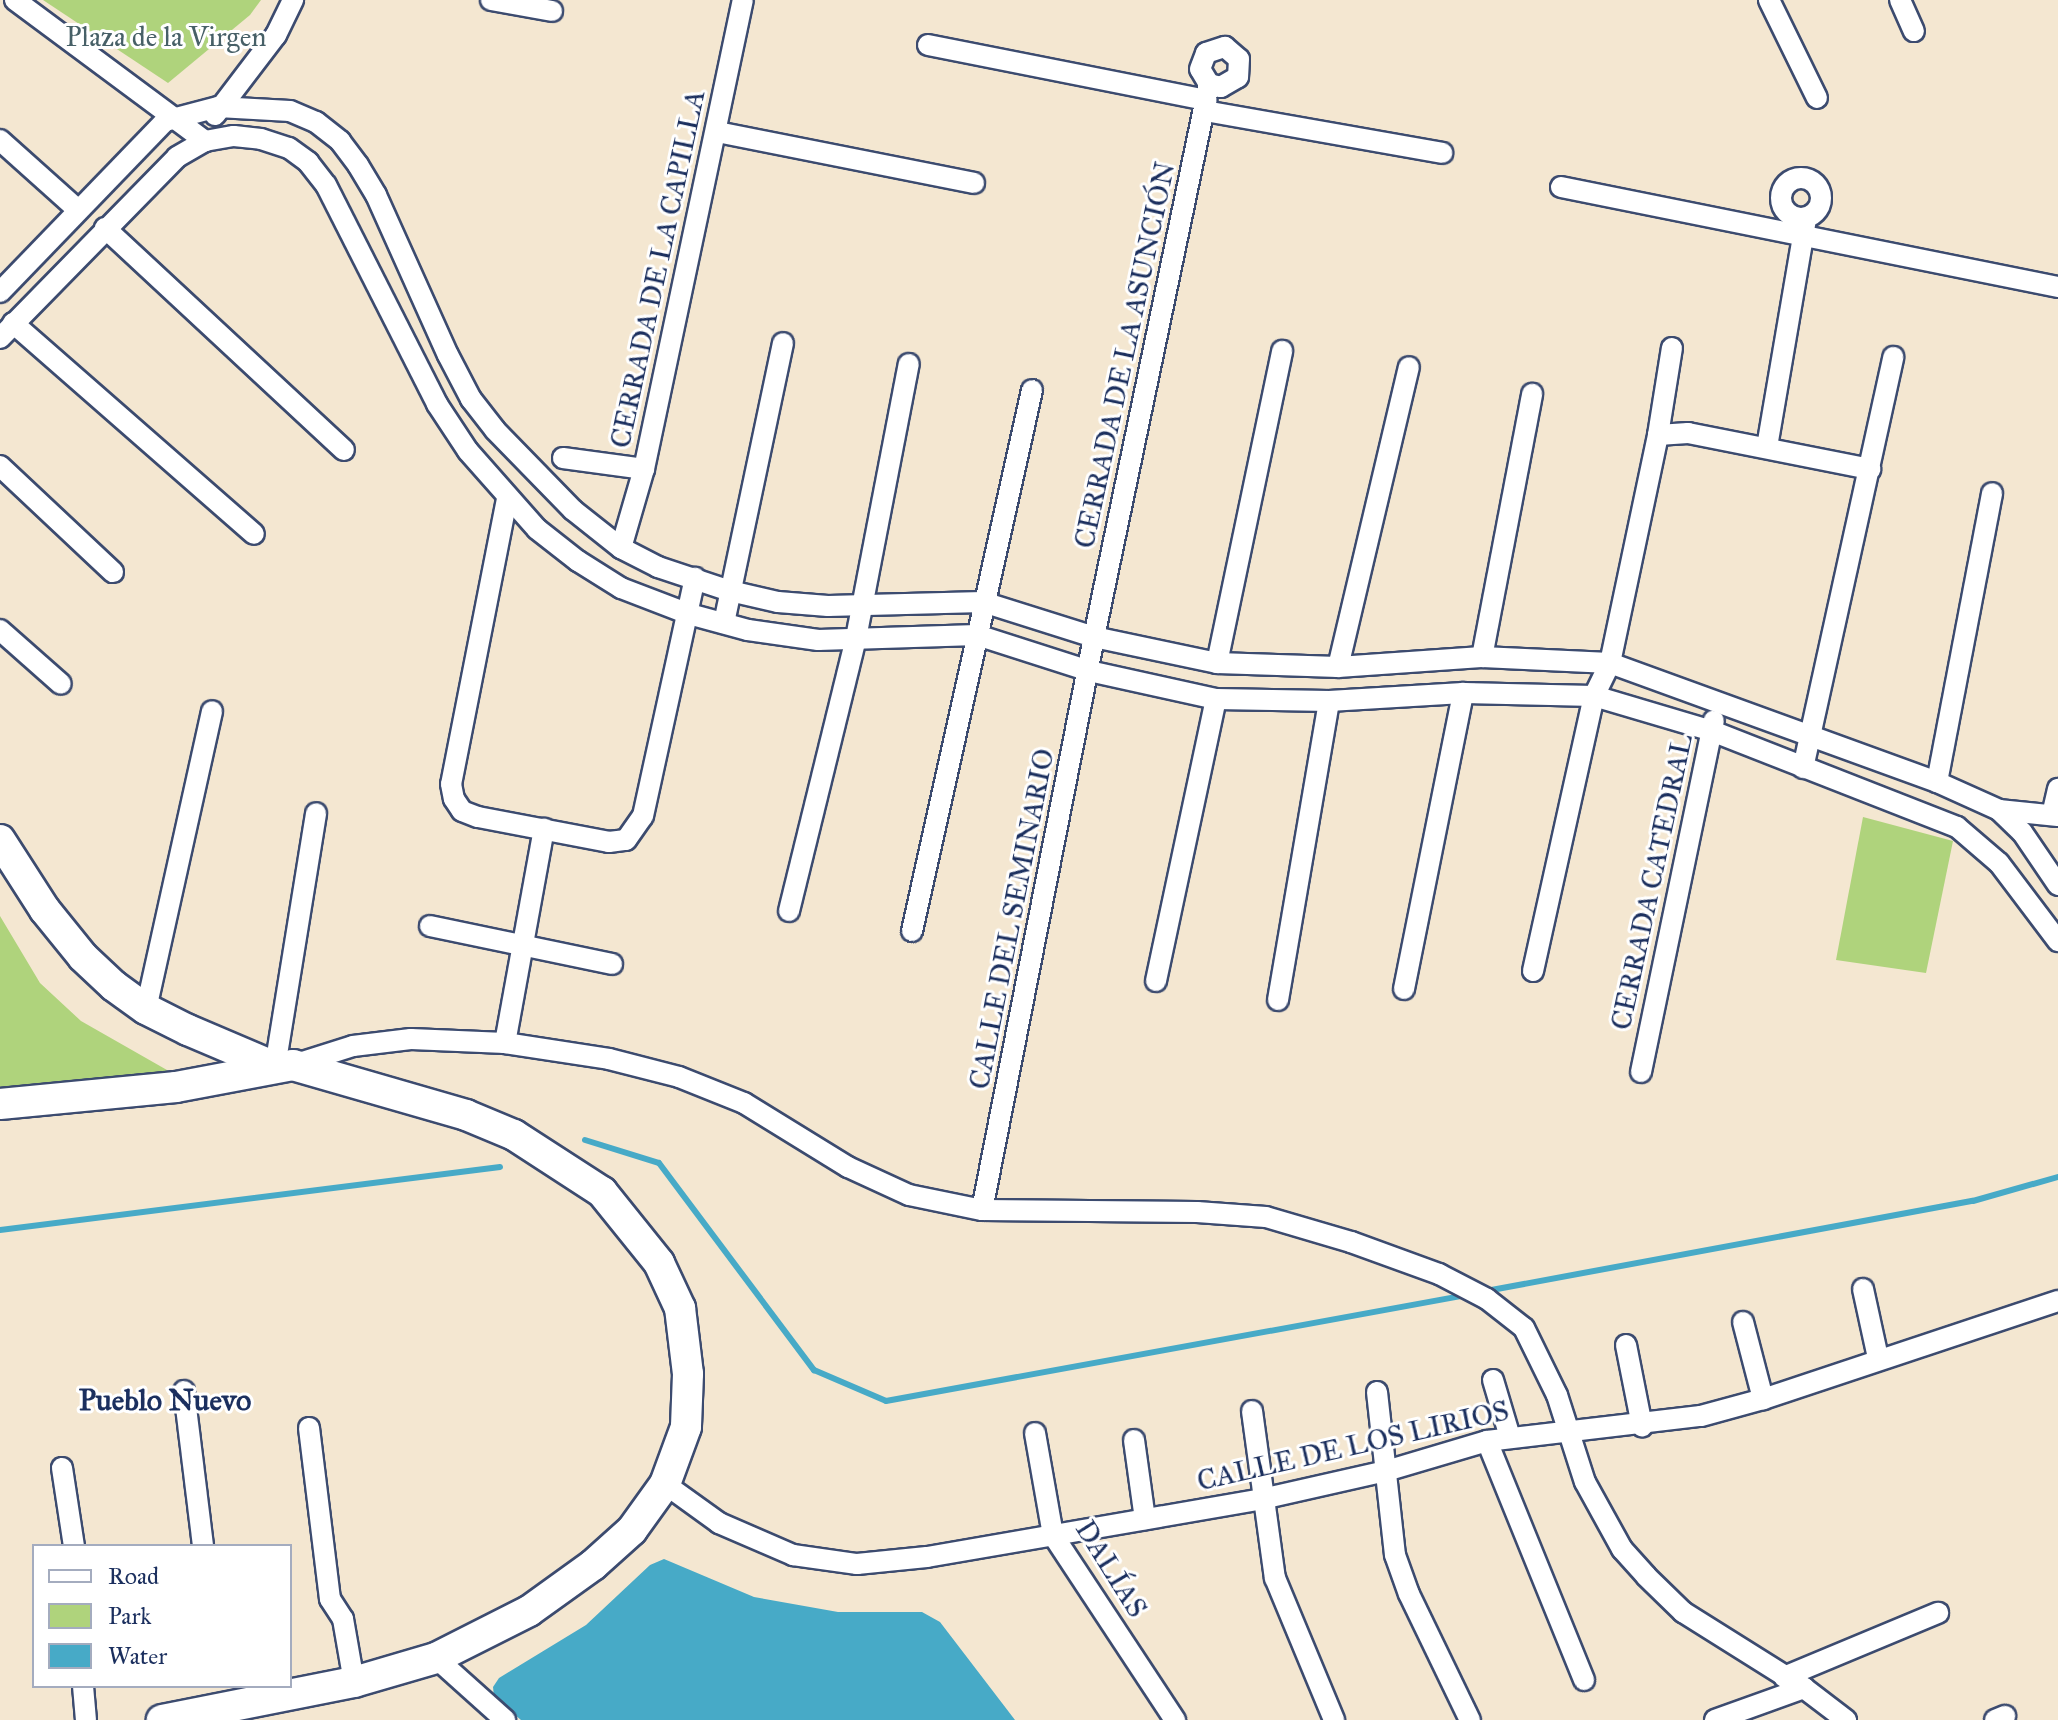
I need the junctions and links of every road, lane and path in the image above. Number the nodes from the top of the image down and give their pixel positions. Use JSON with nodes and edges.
{"nodes":[{"id":1,"x":15,"y":0,"type":"edge"},
{"id":2,"x":293,"y":0,"type":"edge"},
{"id":3,"x":491,"y":0,"type":"edge"},
{"id":4,"x":743,"y":0,"type":"edge"},
{"id":5,"x":1769,"y":0,"type":"edge"},
{"id":6,"x":1900,"y":0,"type":"edge"},
{"id":7,"x":552,"y":11,"type":"dead end"},
{"id":8,"x":1914,"y":31,"type":"dead end"},
{"id":9,"x":928,"y":45,"type":"dead end"},
{"id":10,"x":1207,"y":98,"type":"junction"},
{"id":11,"x":1817,"y":98,"type":"dead end"},
{"id":12,"x":218,"y":107,"type":"junction"},
{"id":13,"x":177,"y":118,"type":"junction"},
{"id":14,"x":717,"y":132,"type":"junction"},
{"id":15,"x":0,"y":140,"type":"edge"},
{"id":16,"x":205,"y":141,"type":"junction"},
{"id":17,"x":1442,"y":153,"type":"dead end"},
{"id":18,"x":974,"y":183,"type":"dead end"},
{"id":19,"x":1561,"y":187,"type":"dead end"},
{"id":20,"x":78,"y":210,"type":"junction"},
{"id":21,"x":1805,"y":227,"type":"junction"},
{"id":22,"x":105,"y":228,"type":"junction"},
{"id":23,"x":2058,"y":287,"type":"edge"},
{"id":24,"x":0,"y":292,"type":"edge"},
{"id":25,"x":6,"y":331,"type":"edge"},
{"id":26,"x":783,"y":343,"type":"dead end"},
{"id":27,"x":1672,"y":348,"type":"dead end"},
{"id":28,"x":1282,"y":351,"type":"dead end"},
{"id":29,"x":1893,"y":357,"type":"dead end"},
{"id":30,"x":909,"y":364,"type":"dead end"},
{"id":31,"x":1409,"y":367,"type":"dead end"},
{"id":32,"x":1032,"y":390,"type":"dead end"},
{"id":33,"x":1532,"y":394,"type":"dead end"},
{"id":34,"x":1658,"y":435,"type":"junction"},
{"id":35,"x":1767,"y":447,"type":"junction"},
{"id":36,"x":344,"y":450,"type":"dead end"},
{"id":37,"x":563,"y":458,"type":"dead end"},
{"id":38,"x":0,"y":466,"type":"edge"},
{"id":39,"x":644,"y":469,"type":"junction"},
{"id":40,"x":1870,"y":469,"type":"junction"},
{"id":41,"x":1992,"y":493,"type":"dead end"},
{"id":42,"x":507,"y":499,"type":"junction"},
{"id":43,"x":254,"y":534,"type":"dead end"},
{"id":44,"x":621,"y":548,"type":"junction"},
{"id":45,"x":113,"y":572,"type":"dead end"},
{"id":46,"x":695,"y":578,"type":"junction"},
{"id":47,"x":730,"y":591,"type":"junction"},
{"id":48,"x":983,"y":602,"type":"junction"},
{"id":49,"x":861,"y":604,"type":"junction"},
{"id":50,"x":689,"y":614,"type":"junction"},
{"id":51,"x":724,"y":623,"type":"junction"},
{"id":52,"x":0,"y":630,"type":"edge"},
{"id":53,"x":977,"y":635,"type":"junction"},
{"id":54,"x":1094,"y":637,"type":"junction"},
{"id":55,"x":856,"y":638,"type":"junction"},
{"id":56,"x":1482,"y":657,"type":"junction"},
{"id":57,"x":1217,"y":663,"type":"junction"},
{"id":58,"x":1610,"y":663,"type":"junction"},
{"id":59,"x":1338,"y":667,"type":"junction"},
{"id":60,"x":1089,"y":671,"type":"junction"},
{"id":61,"x":61,"y":684,"type":"dead end"},
{"id":62,"x":1463,"y":693,"type":"junction"},
{"id":63,"x":1594,"y":696,"type":"junction"},
{"id":64,"x":1216,"y":699,"type":"junction"},
{"id":65,"x":1329,"y":701,"type":"junction"},
{"id":66,"x":1718,"y":702,"type":"junction"},
{"id":67,"x":212,"y":711,"type":"dead end"},
{"id":68,"x":1712,"y":731,"type":"junction"},
{"id":69,"x":1812,"y":735,"type":"junction"},
{"id":70,"x":1803,"y":768,"type":"junction"},
{"id":71,"x":1937,"y":782,"type":"junction"},
{"id":72,"x":2058,"y":789,"type":"edge"},
{"id":73,"x":1999,"y":810,"type":"junction"},
{"id":74,"x":316,"y":813,"type":"dead end"},
{"id":75,"x":2055,"y":816,"type":"edge"},
{"id":76,"x":544,"y":829,"type":"junction"},
{"id":77,"x":0,"y":840,"type":"edge"},
{"id":78,"x":2058,"y":885,"type":"edge"},
{"id":79,"x":789,"y":911,"type":"dead end"},
{"id":80,"x":430,"y":926,"type":"dead end"},
{"id":81,"x":912,"y":931,"type":"dead end"},
{"id":82,"x":2058,"y":941,"type":"edge"},
{"id":83,"x":522,"y":945,"type":"junction"},
{"id":84,"x":612,"y":964,"type":"dead end"},
{"id":85,"x":1533,"y":971,"type":"dead end"},
{"id":86,"x":1156,"y":981,"type":"dead end"},
{"id":87,"x":1404,"y":989,"type":"dead end"},
{"id":88,"x":1278,"y":1000,"type":"dead end"},
{"id":89,"x":146,"y":1009,"type":"junction"},
{"id":90,"x":505,"y":1043,"type":"junction"},
{"id":91,"x":284,"y":1066,"type":"junction"},
{"id":92,"x":1641,"y":1072,"type":"dead end"},
{"id":93,"x":0,"y":1104,"type":"edge"},
{"id":94,"x":982,"y":1210,"type":"junction"},
{"id":95,"x":1863,"y":1289,"type":"dead end"},
{"id":96,"x":2058,"y":1301,"type":"edge"},
{"id":97,"x":1743,"y":1322,"type":"dead end"},
{"id":98,"x":1626,"y":1345,"type":"dead end"},
{"id":99,"x":1878,"y":1358,"type":"junction"},
{"id":100,"x":1493,"y":1380,"type":"dead end"},
{"id":101,"x":184,"y":1391,"type":"dead end"},
{"id":102,"x":1377,"y":1392,"type":"dead end"},
{"id":103,"x":1763,"y":1399,"type":"junction"},
{"id":104,"x":1252,"y":1411,"type":"dead end"},
{"id":105,"x":1642,"y":1426,"type":"junction"},
{"id":106,"x":309,"y":1428,"type":"dead end"},
{"id":107,"x":1566,"y":1431,"type":"junction"},
{"id":108,"x":1035,"y":1433,"type":"dead end"},
{"id":109,"x":1510,"y":1437,"type":"junction"},
{"id":110,"x":1134,"y":1440,"type":"dead end"},
{"id":111,"x":1487,"y":1441,"type":"junction"},
{"id":112,"x":62,"y":1468,"type":"dead end"},
{"id":113,"x":1386,"y":1471,"type":"junction"},
{"id":114,"x":665,"y":1484,"type":"junction"},
{"id":115,"x":1262,"y":1499,"type":"junction"},
{"id":116,"x":1145,"y":1519,"type":"junction"},
{"id":117,"x":1053,"y":1535,"type":"junction"},
{"id":118,"x":74,"y":1544,"type":"edge"},
{"id":119,"x":203,"y":1544,"type":"edge"},
{"id":120,"x":1938,"y":1613,"type":"dead end"},
{"id":121,"x":436,"y":1658,"type":"junction"},
{"id":122,"x":1784,"y":1677,"type":"junction"},
{"id":123,"x":1584,"y":1680,"type":"dead end"},
{"id":124,"x":354,"y":1682,"type":"junction"},
{"id":125,"x":83,"y":1688,"type":"edge"},
{"id":126,"x":1804,"y":1688,"type":"junction"},
{"id":127,"x":221,"y":1698,"type":"edge"},
{"id":128,"x":86,"y":1720,"type":"edge"},
{"id":129,"x":162,"y":1720,"type":"edge"},
{"id":130,"x":173,"y":1720,"type":"edge"},
{"id":131,"x":505,"y":1720,"type":"edge"},
{"id":132,"x":1175,"y":1720,"type":"edge"},
{"id":133,"x":1334,"y":1720,"type":"edge"},
{"id":134,"x":1470,"y":1720,"type":"edge"},
{"id":135,"x":1715,"y":1720,"type":"edge"},
{"id":136,"x":1846,"y":1720,"type":"edge"}],
"edges":[{"from":1,"to":13,"type":"street"},
{"from":2,"to":12,"type":"street"},
{"from":3,"to":7,"type":"street"},
{"from":4,"to":14,"type":"street","name":"CERRADA DE LA CAPILLA"},
{"from":5,"to":11,"type":"street"},
{"from":6,"to":8,"type":"street"},
{"from":9,"to":10,"type":"street"},
{"from":10,"to":17,"type":"street"},
{"from":10,"to":54,"type":"street","name":"CERRADA DE LA ASUNCIÓN"},
{"from":12,"to":13,"type":"street"},
{"from":12,"to":16,"type":"street"},
{"from":12,"to":44,"type":"street"},
{"from":13,"to":16,"type":"street"},
{"from":13,"to":20,"type":"street"},
{"from":14,"to":18,"type":"street"},
{"from":14,"to":39,"type":"street","name":"CERRADA DE LA CAPILLA"},
{"from":15,"to":20,"type":"street"},
{"from":16,"to":22,"type":"street"},
{"from":16,"to":42,"type":"street"},
{"from":19,"to":21,"type":"street"},
{"from":20,"to":24,"type":"street"},
{"from":21,"to":23,"type":"street"},
{"from":21,"to":35,"type":"street"},
{"from":22,"to":25,"type":"street"},
{"from":22,"to":36,"type":"street"},
{"from":25,"to":43,"type":"street"},
{"from":26,"to":47,"type":"street"},
{"from":27,"to":34,"type":"street"},
{"from":28,"to":57,"type":"street"},
{"from":29,"to":40,"type":"street"},
{"from":30,"to":49,"type":"street"},
{"from":31,"to":59,"type":"street"},
{"from":32,"to":48,"type":"street"},
{"from":33,"to":56,"type":"street"},
{"from":34,"to":35,"type":"street"},
{"from":34,"to":58,"type":"street"},
{"from":35,"to":40,"type":"street"},
{"from":37,"to":39,"type":"street"},
{"from":38,"to":45,"type":"street"},
{"from":39,"to":44,"type":"street","name":"CERRADA DE LA CAPILLA"},
{"from":40,"to":69,"type":"street"},
{"from":41,"to":71,"type":"street"},
{"from":42,"to":50,"type":"street"},
{"from":42,"to":76,"type":"street"},
{"from":44,"to":46,"type":"street"},
{"from":46,"to":47,"type":"street"},
{"from":46,"to":50,"type":"street"},
{"from":47,"to":49,"type":"street"},
{"from":47,"to":51,"type":"street"},
{"from":48,"to":49,"type":"street"},
{"from":48,"to":53,"type":"street"},
{"from":48,"to":54,"type":"street"},
{"from":49,"to":55,"type":"street"},
{"from":50,"to":51,"type":"street"},
{"from":50,"to":76,"type":"street"},
{"from":51,"to":55,"type":"street"},
{"from":52,"to":61,"type":"street"},
{"from":53,"to":55,"type":"street"},
{"from":53,"to":60,"type":"street"},
{"from":53,"to":81,"type":"street"},
{"from":54,"to":57,"type":"street"},
{"from":54,"to":60,"type":"street","name":"CALLE DEL SEMINARIO"},
{"from":55,"to":79,"type":"street"},
{"from":56,"to":58,"type":"street"},
{"from":56,"to":59,"type":"street"},
{"from":57,"to":59,"type":"street"},
{"from":58,"to":63,"type":"street"},
{"from":58,"to":66,"type":"street"},
{"from":60,"to":64,"type":"street"},
{"from":60,"to":94,"type":"street","name":"CALLE DEL SEMINARIO"},
{"from":62,"to":63,"type":"street"},
{"from":62,"to":65,"type":"street"},
{"from":62,"to":87,"type":"street"},
{"from":63,"to":68,"type":"street"},
{"from":63,"to":85,"type":"street"},
{"from":64,"to":65,"type":"street"},
{"from":64,"to":86,"type":"street"},
{"from":65,"to":88,"type":"street"},
{"from":66,"to":68,"type":"street","name":"CERRADA CATEDRAL"},
{"from":66,"to":69,"type":"street"},
{"from":67,"to":89,"type":"street"},
{"from":68,"to":70,"type":"street"},
{"from":68,"to":92,"type":"street","name":"CERRADA CATEDRAL"},
{"from":69,"to":70,"type":"street"},
{"from":69,"to":71,"type":"street"},
{"from":70,"to":82,"type":"street"},
{"from":71,"to":73,"type":"street"},
{"from":72,"to":75,"type":"street"},
{"from":73,"to":75,"type":"street"},
{"from":73,"to":78,"type":"street"},
{"from":74,"to":91,"type":"street"},
{"from":76,"to":83,"type":"street"},
{"from":77,"to":89,"type":"street"},
{"from":80,"to":83,"type":"street"},
{"from":83,"to":84,"type":"street"},
{"from":83,"to":90,"type":"street"},
{"from":89,"to":91,"type":"street"},
{"from":90,"to":91,"type":"street"},
{"from":90,"to":94,"type":"street"},
{"from":91,"to":93,"type":"street"},
{"from":91,"to":114,"type":"street"},
{"from":94,"to":107,"type":"street"},
{"from":95,"to":99,"type":"street"},
{"from":96,"to":99,"type":"street","name":"CALLE DE LOS LIRIOS"},
{"from":97,"to":103,"type":"street"},
{"from":98,"to":105,"type":"street"},
{"from":99,"to":103,"type":"street","name":"CALLE DE LOS LIRIOS"},
{"from":100,"to":109,"type":"street"},
{"from":101,"to":119,"type":"street"},
{"from":102,"to":113,"type":"street"},
{"from":103,"to":105,"type":"street","name":"CALLE DE LOS LIRIOS"},
{"from":104,"to":115,"type":"street"},
{"from":105,"to":107,"type":"street","name":"CALLE DE LOS LIRIOS"},
{"from":106,"to":124,"type":"street"},
{"from":107,"to":109,"type":"street","name":"CALLE DE LOS LIRIOS"},
{"from":107,"to":122,"type":"street"},
{"from":108,"to":117,"type":"street","name":"DALÍAS"},
{"from":109,"to":111,"type":"street","name":"CALLE DE LOS LIRIOS"},
{"from":110,"to":116,"type":"street"},
{"from":111,"to":113,"type":"street","name":"CALLE DE LOS LIRIOS"},
{"from":111,"to":123,"type":"street"},
{"from":112,"to":118,"type":"street"},
{"from":113,"to":115,"type":"street","name":"CALLE DE LOS LIRIOS"},
{"from":113,"to":134,"type":"street"},
{"from":114,"to":117,"type":"street","name":"CALLE DE LOS LIRIOS"},
{"from":114,"to":121,"type":"street"},
{"from":115,"to":116,"type":"street","name":"CALLE DE LOS LIRIOS"},
{"from":115,"to":133,"type":"street"},
{"from":116,"to":117,"type":"street","name":"CALLE DE LOS LIRIOS"},
{"from":117,"to":132,"type":"street","name":"DALÍAS"},
{"from":120,"to":122,"type":"street"},
{"from":121,"to":124,"type":"street"},
{"from":121,"to":131,"type":"street"},
{"from":122,"to":126,"type":"street"},
{"from":124,"to":127,"type":"street"},
{"from":125,"to":128,"type":"street"},
{"from":126,"to":135,"type":"street"},
{"from":126,"to":136,"type":"street"},
{"from":127,"to":130,"type":"street"},
{"from":129,"to":130,"type":"street"}]}
